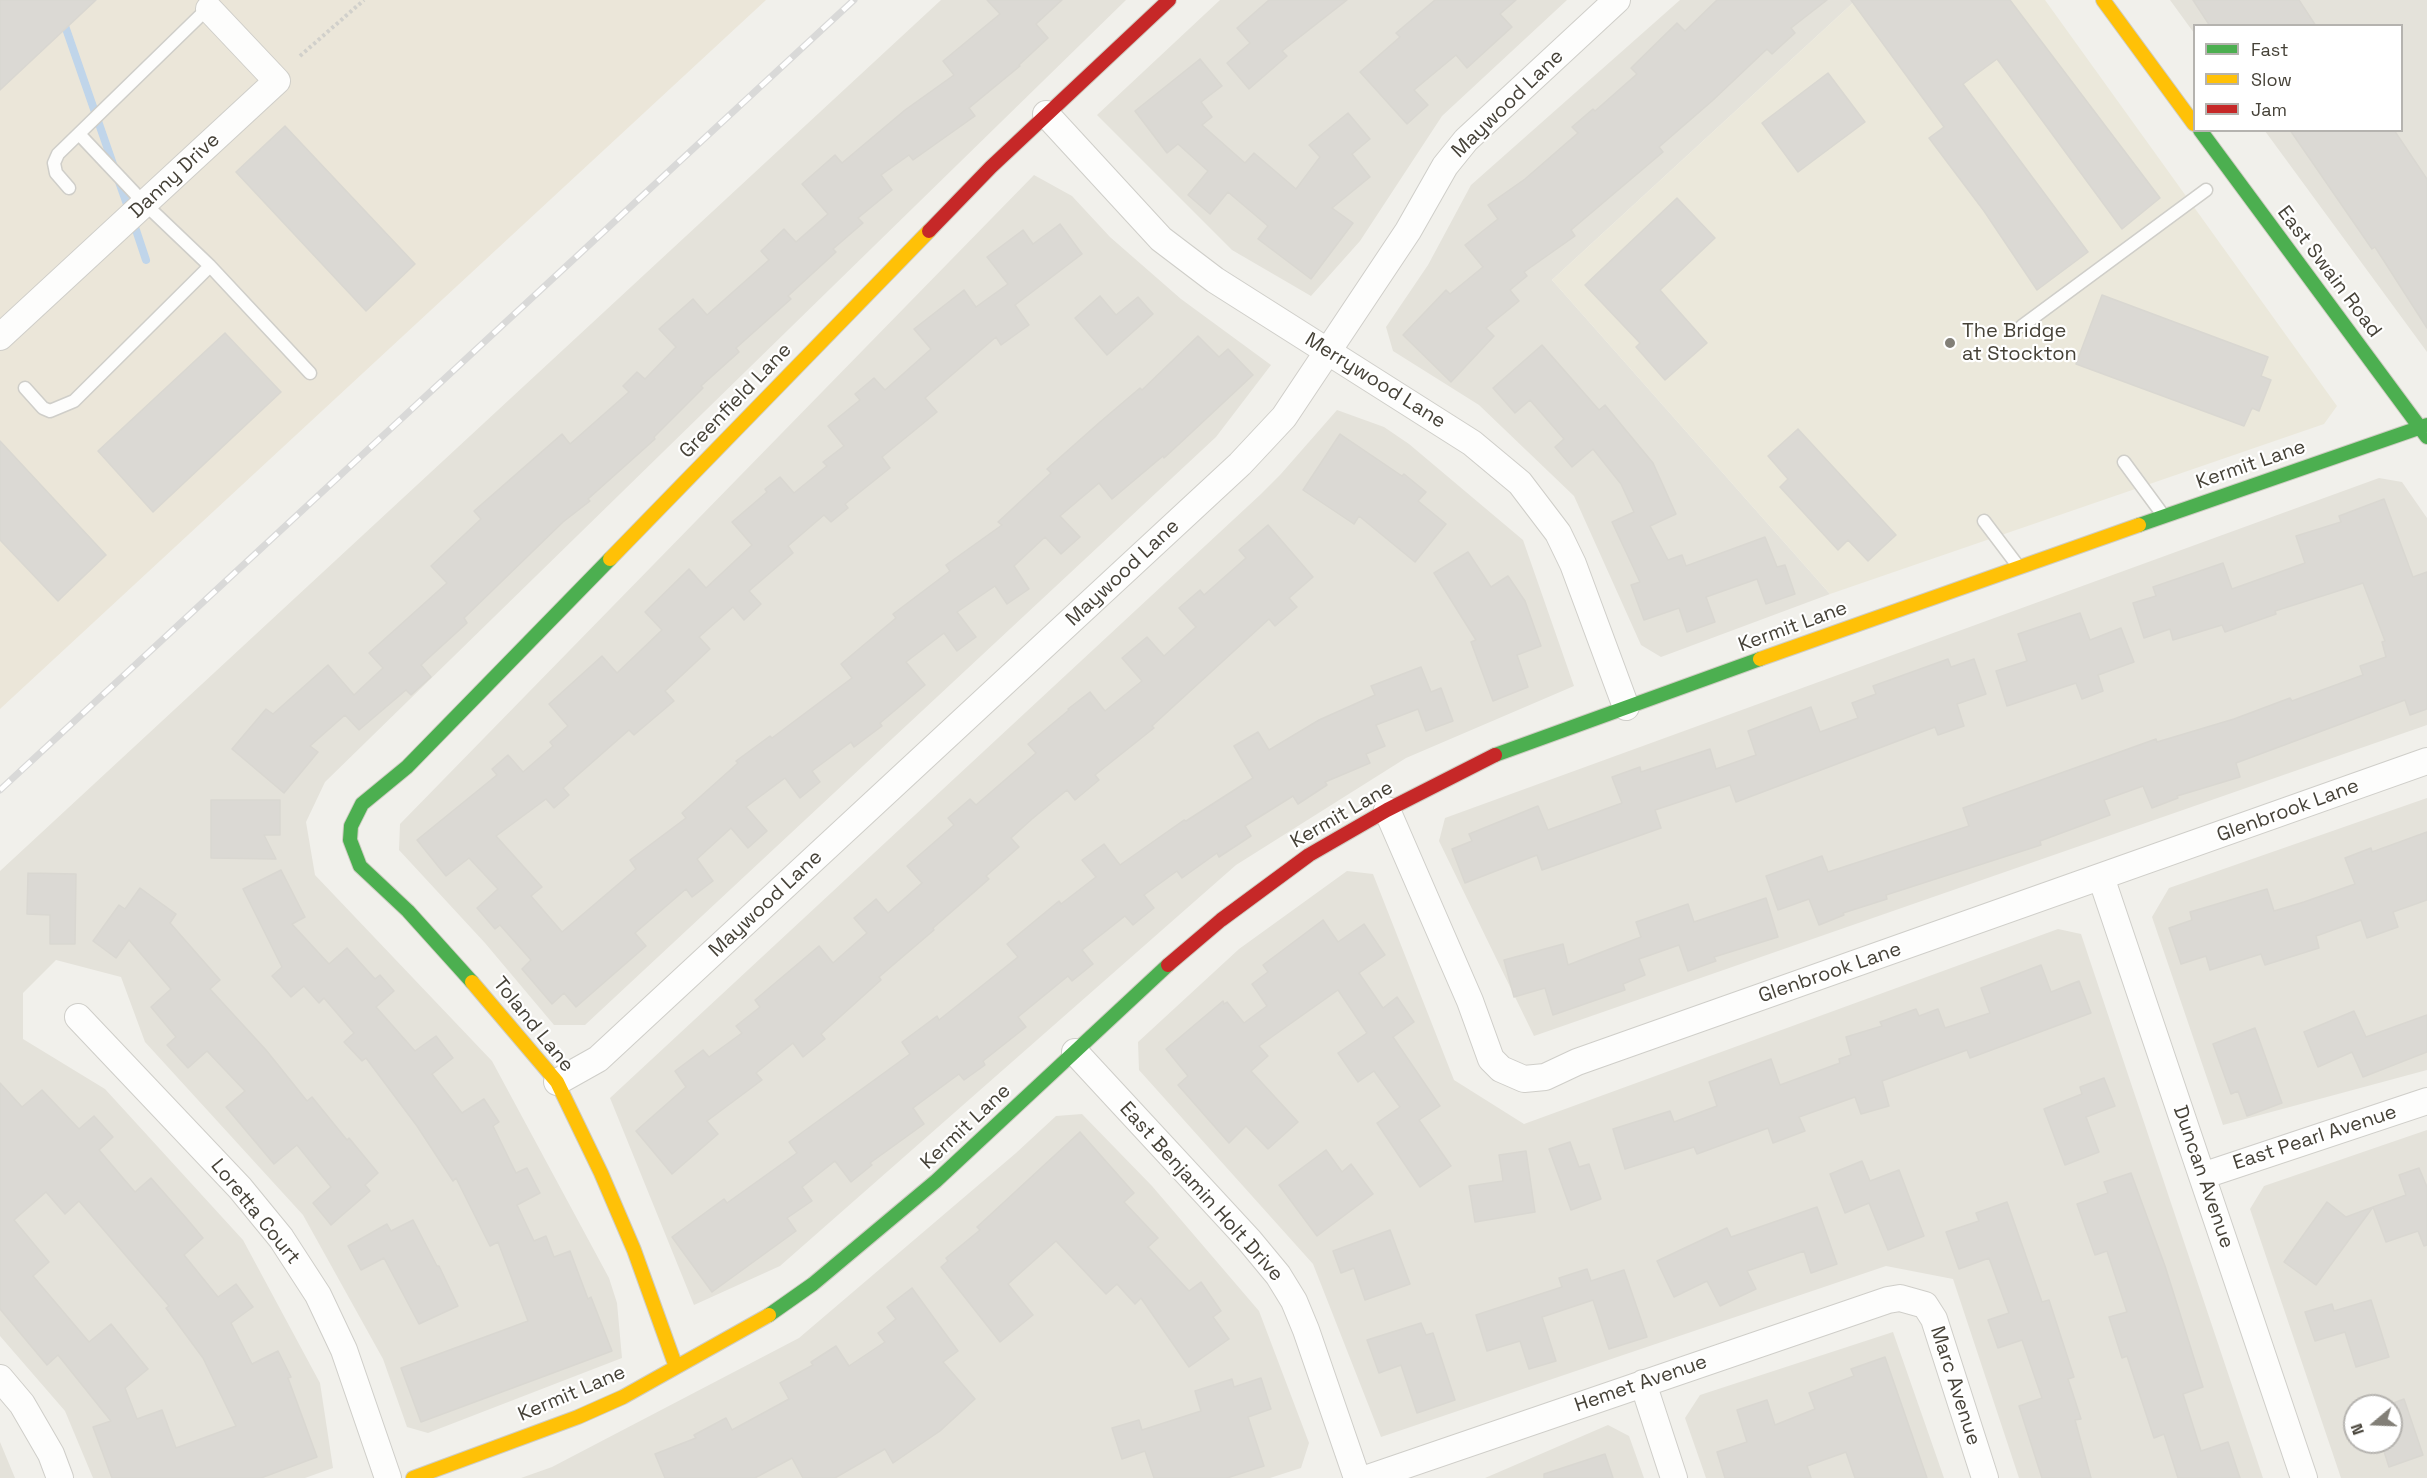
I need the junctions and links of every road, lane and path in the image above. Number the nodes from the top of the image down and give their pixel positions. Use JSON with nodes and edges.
{"nodes":[{"id":1,"x":364,"y":0,"type":"edge"},
{"id":2,"x":1168,"y":0,"type":"edge"},
{"id":3,"x":1617,"y":0,"type":"edge"},
{"id":4,"x":2103,"y":0,"type":"edge"},
{"id":5,"x":205,"y":4,"type":"edge"},
{"id":6,"x":300,"y":56,"type":"dead end"},
{"id":7,"x":1046,"y":114,"type":"junction"},
{"id":8,"x":2193,"y":123,"type":"edge"},
{"id":9,"x":2201,"y":132,"type":"edge"},
{"id":10,"x":79,"y":134,"type":"junction"},
{"id":11,"x":69,"y":189,"type":"dead end"},
{"id":12,"x":2206,"y":190,"type":"dead end"},
{"id":13,"x":145,"y":204,"type":"junction"},
{"id":14,"x":210,"y":266,"type":"junction"},
{"id":15,"x":2022,"y":326,"type":"dead end"},
{"id":16,"x":0,"y":337,"type":"edge"},
{"id":17,"x":1329,"y":352,"type":"junction"},
{"id":18,"x":310,"y":373,"type":"dead end"},
{"id":19,"x":25,"y":388,"type":"dead end"},
{"id":20,"x":2425,"y":430,"type":"edge"},
{"id":21,"x":2124,"y":462,"type":"dead end"},
{"id":22,"x":2164,"y":516,"type":"junction"},
{"id":23,"x":1984,"y":521,"type":"dead end"},
{"id":24,"x":2019,"y":567,"type":"junction"},
{"id":25,"x":1626,"y":706,"type":"junction"},
{"id":26,"x":2427,"y":761,"type":"edge"},
{"id":27,"x":1387,"y":810,"type":"junction"},
{"id":28,"x":350,"y":840,"type":"joint"},
{"id":29,"x":2101,"y":877,"type":"junction"},
{"id":30,"x":78,"y":1017,"type":"dead end"},
{"id":31,"x":1075,"y":1052,"type":"junction"},
{"id":32,"x":557,"y":1083,"type":"junction"},
{"id":33,"x":2427,"y":1101,"type":"edge"},
{"id":34,"x":2202,"y":1176,"type":"junction"},
{"id":35,"x":1916,"y":1301,"type":"joint"},
{"id":36,"x":676,"y":1367,"type":"junction"},
{"id":37,"x":0,"y":1378,"type":"edge"},
{"id":38,"x":1643,"y":1383,"type":"junction"},
{"id":39,"x":60,"y":1478,"type":"edge"},
{"id":40,"x":388,"y":1478,"type":"edge"},
{"id":41,"x":413,"y":1478,"type":"edge"},
{"id":42,"x":1357,"y":1478,"type":"edge"},
{"id":43,"x":1368,"y":1478,"type":"edge"},
{"id":44,"x":1674,"y":1478,"type":"edge"},
{"id":45,"x":1985,"y":1478,"type":"edge"},
{"id":46,"x":2304,"y":1478,"type":"edge"}],
"edges":[{"from":1,"to":6,"type":"path"},
{"from":2,"to":7,"type":"street","name":"Greenfield Lane"},
{"from":3,"to":17,"type":"street","name":"Maywood Lane"},
{"from":4,"to":8,"type":"street"},
{"from":5,"to":10,"type":"lane"},
{"from":5,"to":13,"type":"street","name":"Danny Drive"},
{"from":7,"to":17,"type":"street","name":"Merrywood Lane"},
{"from":7,"to":28,"type":"street","name":"Greenfield Lane"},
{"from":9,"to":20,"type":"street","name":"East Swain Road"},
{"from":10,"to":11,"type":"lane"},
{"from":10,"to":13,"type":"lane"},
{"from":12,"to":15,"type":"lane"},
{"from":13,"to":14,"type":"lane"},
{"from":13,"to":16,"type":"street","name":"Danny Drive"},
{"from":14,"to":18,"type":"lane"},
{"from":14,"to":19,"type":"lane"},
{"from":17,"to":25,"type":"street","name":"Merrywood Lane"},
{"from":17,"to":32,"type":"street","name":"Maywood Lane"},
{"from":20,"to":22,"type":"street","name":"Kermit Lane"},
{"from":21,"to":22,"type":"lane"},
{"from":22,"to":24,"type":"street","name":"Kermit Lane"},
{"from":23,"to":24,"type":"lane"},
{"from":24,"to":25,"type":"street","name":"Kermit Lane"},
{"from":25,"to":27,"type":"street","name":"Kermit Lane"},
{"from":26,"to":29,"type":"street","name":"Glenbrook Lane"},
{"from":27,"to":29,"type":"street","name":"Glenbrook Lane"},
{"from":27,"to":31,"type":"street","name":"Kermit Lane"},
{"from":28,"to":32,"type":"street","name":"Toland Lane"},
{"from":29,"to":34,"type":"street","name":"Duncan Avenue"},
{"from":30,"to":40,"type":"street","name":"Loretta Court"},
{"from":31,"to":36,"type":"street","name":"Kermit Lane"},
{"from":31,"to":42,"type":"street","name":"East Benjamin Holt Drive"},
{"from":32,"to":36,"type":"street","name":"Toland Lane"},
{"from":33,"to":34,"type":"street","name":"East Pearl Avenue"},
{"from":34,"to":46,"type":"street","name":"Duncan Avenue"},
{"from":35,"to":38,"type":"street","name":"Hemet Avenue"},
{"from":35,"to":45,"type":"street","name":"Marc Avenue"},
{"from":36,"to":41,"type":"street","name":"Kermit Lane"},
{"from":37,"to":39,"type":"street"},
{"from":38,"to":43,"type":"street","name":"Hemet Avenue"},
{"from":38,"to":44,"type":"street"}]}
